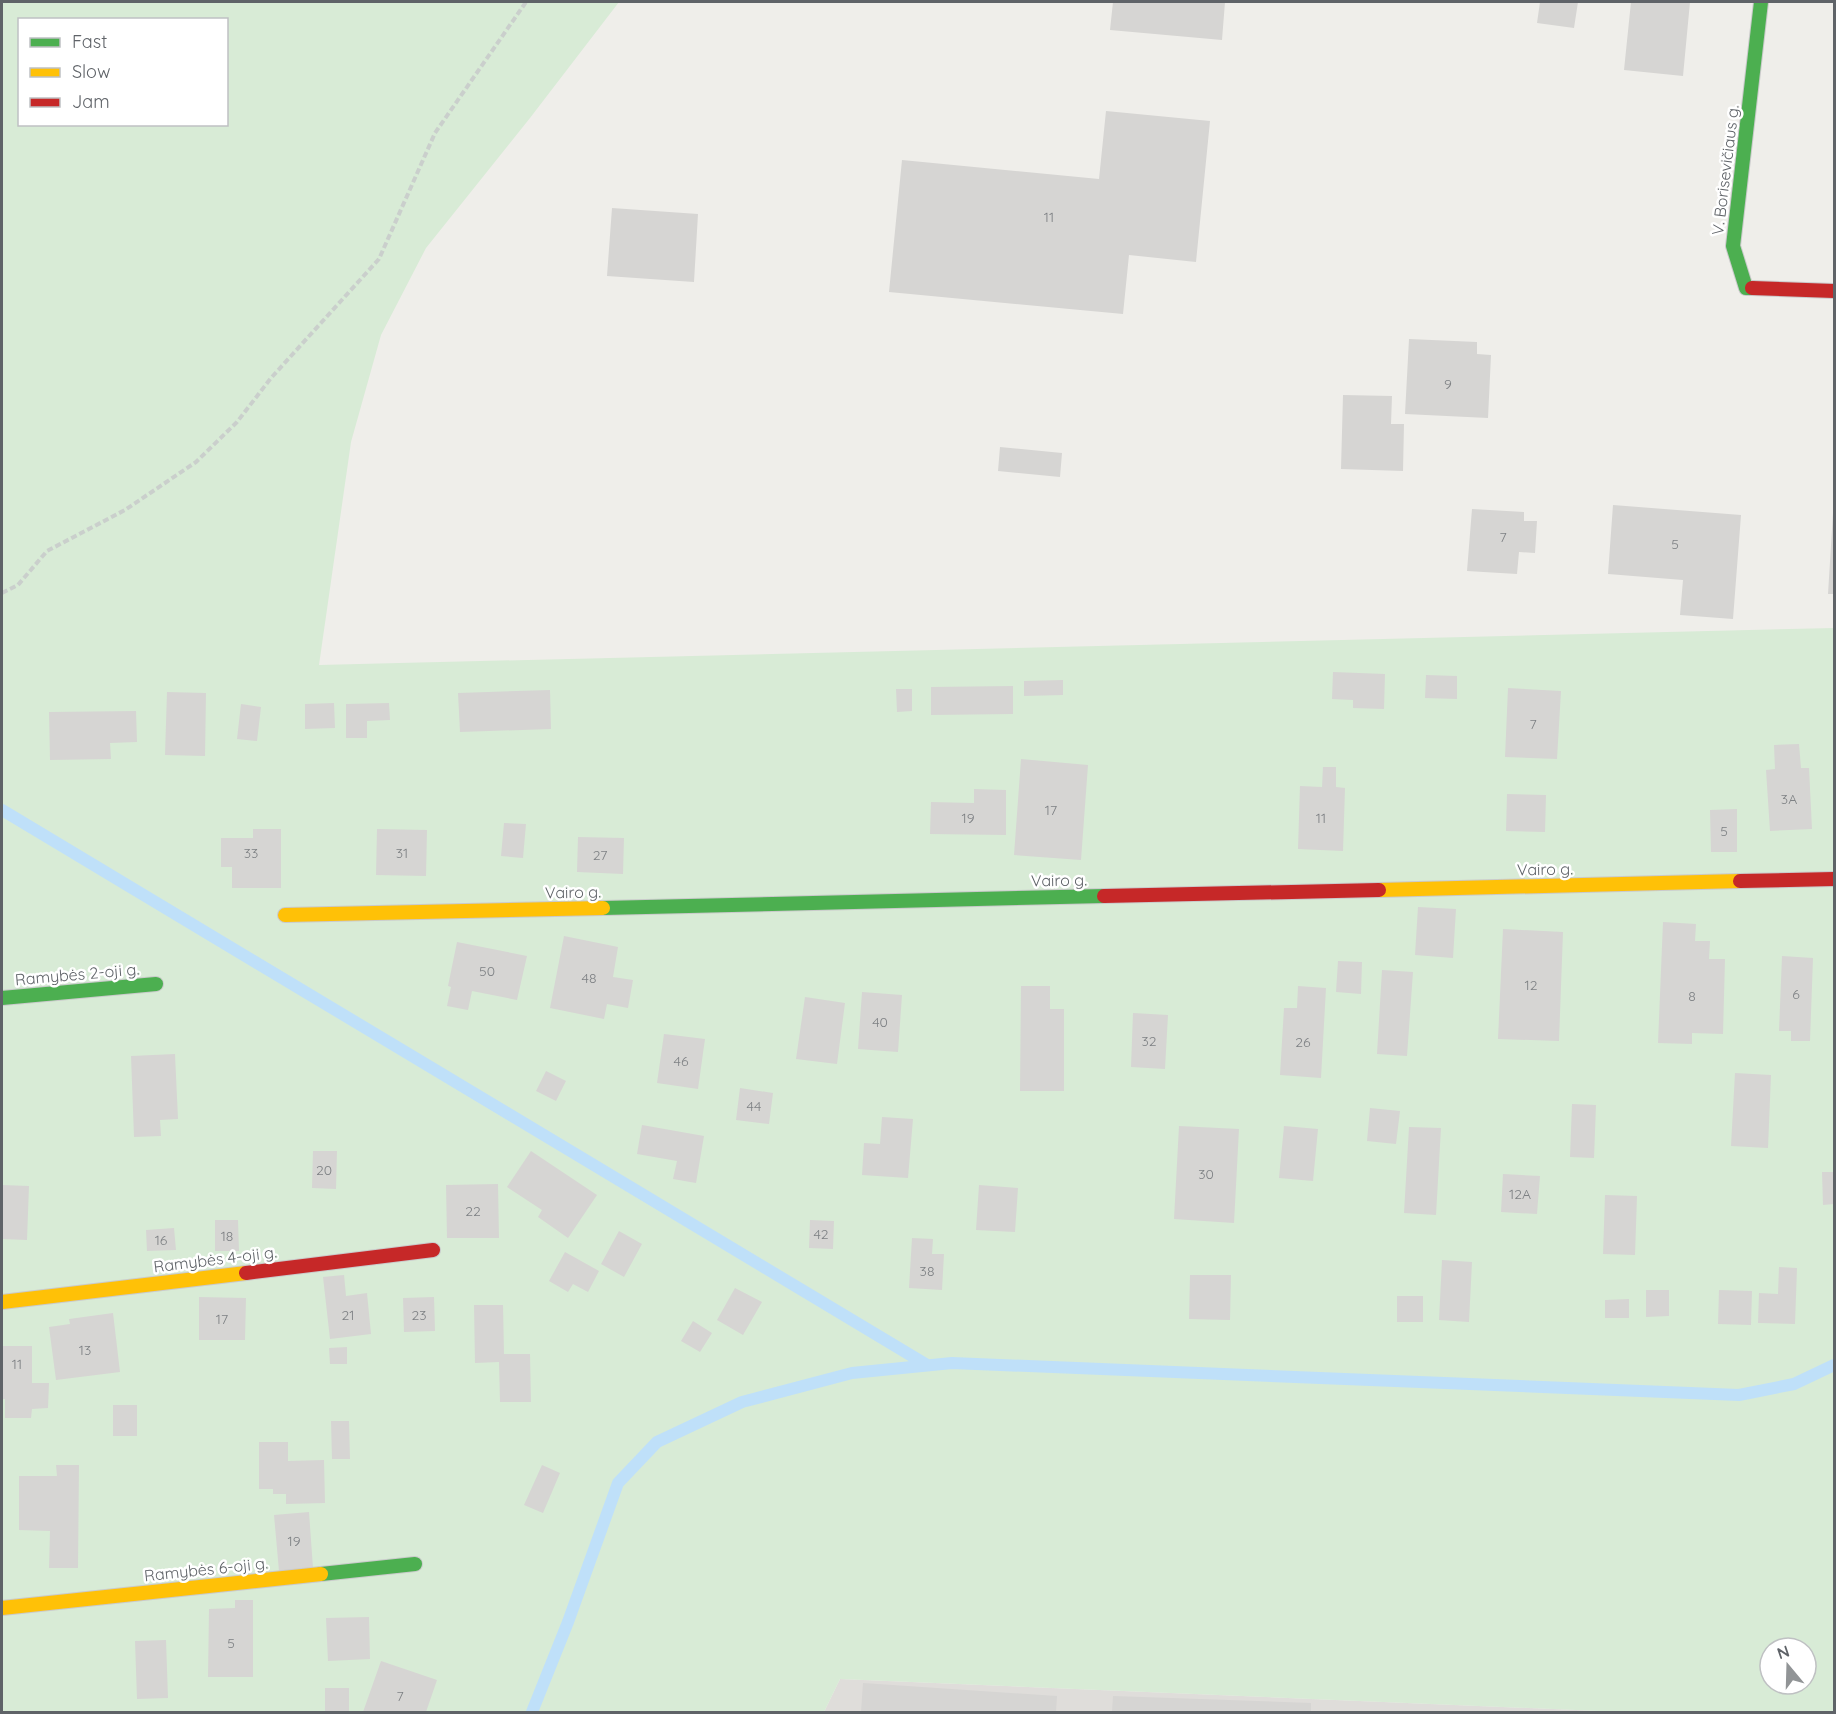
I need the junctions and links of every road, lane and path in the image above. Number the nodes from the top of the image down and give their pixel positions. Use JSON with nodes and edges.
{"nodes":[{"id":1,"x":526,"y":2,"type":"edge"},
{"id":2,"x":1761,"y":2,"type":"edge"},
{"id":3,"x":1834,"y":291,"type":"edge"},
{"id":4,"x":2,"y":593,"type":"edge"},
{"id":5,"x":1834,"y":879,"type":"edge"},
{"id":6,"x":285,"y":915,"type":"dead end"},
{"id":7,"x":156,"y":984,"type":"dead end"},
{"id":8,"x":2,"y":998,"type":"edge"},
{"id":9,"x":433,"y":1250,"type":"dead end"},
{"id":10,"x":2,"y":1302,"type":"edge"},
{"id":11,"x":415,"y":1564,"type":"dead end"},
{"id":12,"x":2,"y":1608,"type":"edge"}],
"edges":[{"from":1,"to":4,"type":"path"},
{"from":2,"to":3,"type":"street","name":"V. Borisevičiaus g."},
{"from":5,"to":6,"type":"street","name":"Vairo g."},
{"from":7,"to":8,"type":"street","name":"Ramybės 2-oji g."},
{"from":9,"to":10,"type":"street","name":"Ramybės 4-oji g."},
{"from":11,"to":12,"type":"street","name":"Ramybės 6-oji g."}]}
